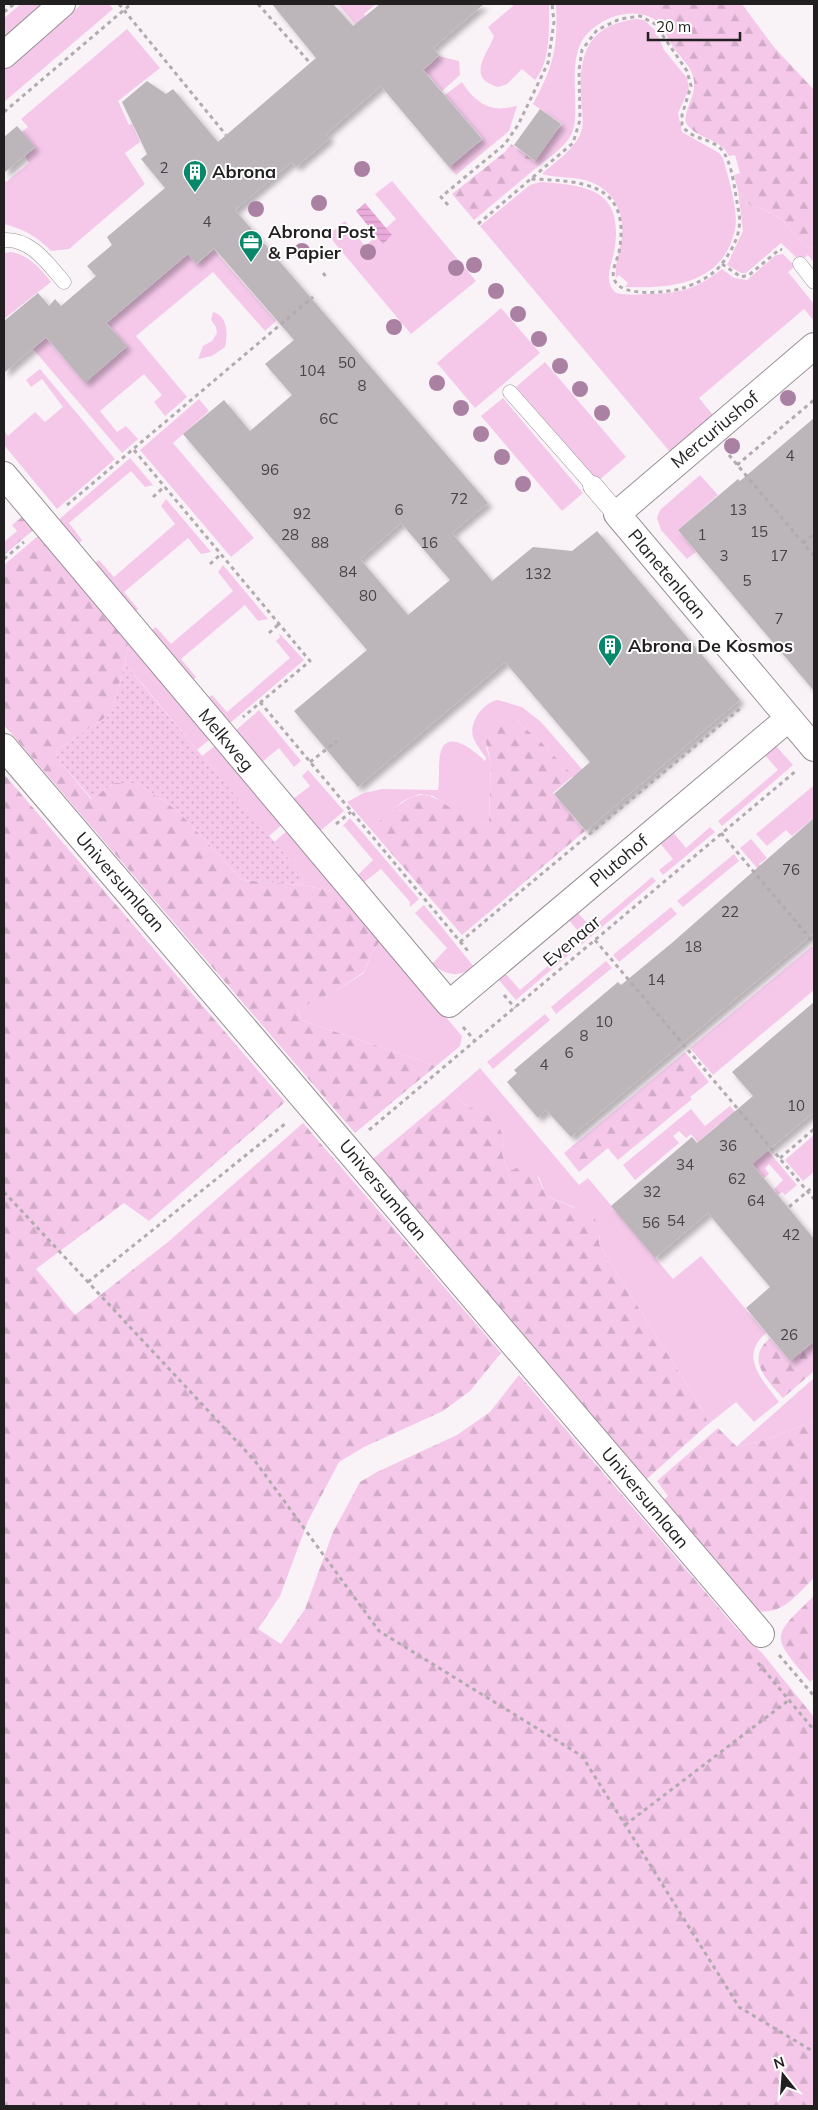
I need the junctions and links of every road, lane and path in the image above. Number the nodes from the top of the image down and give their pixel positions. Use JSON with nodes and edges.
{"nodes":[{"id":1,"x":14,"y":4,"type":"edge"},
{"id":2,"x":62,"y":4,"type":"edge"},
{"id":3,"x":119,"y":4,"type":"edge"},
{"id":4,"x":132,"y":4,"type":"edge"},
{"id":5,"x":258,"y":4,"type":"edge"},
{"id":6,"x":552,"y":4,"type":"edge"},
{"id":7,"x":124,"y":10,"type":"junction"},
{"id":8,"x":4,"y":12,"type":"edge"},
{"id":9,"x":4,"y":55,"type":"edge"},
{"id":10,"x":310,"y":63,"type":"dead end"},
{"id":11,"x":4,"y":112,"type":"edge"},
{"id":12,"x":226,"y":135,"type":"dead end"},
{"id":13,"x":530,"y":179,"type":"junction"},
{"id":14,"x":448,"y":205,"type":"dead end"},
{"id":15,"x":478,"y":224,"type":"dead end"},
{"id":16,"x":4,"y":240,"type":"edge"},
{"id":17,"x":722,"y":264,"type":"junction"},
{"id":18,"x":800,"y":264,"type":"joint"},
{"id":19,"x":322,"y":273,"type":"dead end"},
{"id":20,"x":328,"y":279,"type":"dead end"},
{"id":21,"x":64,"y":282,"type":"dead end"},
{"id":22,"x":814,"y":282,"type":"edge"},
{"id":23,"x":313,"y":297,"type":"dead end"},
{"id":24,"x":814,"y":346,"type":"edge"},
{"id":25,"x":510,"y":392,"type":"dead end"},
{"id":26,"x":814,"y":400,"type":"edge"},
{"id":27,"x":711,"y":434,"type":"junction"},
{"id":28,"x":134,"y":450,"type":"junction"},
{"id":29,"x":737,"y":465,"type":"junction"},
{"id":30,"x":4,"y":475,"type":"edge"},
{"id":31,"x":593,"y":486,"type":"joint"},
{"id":32,"x":164,"y":487,"type":"junction"},
{"id":33,"x":153,"y":497,"type":"dead end"},
{"id":34,"x":617,"y":514,"type":"junction"},
{"id":35,"x":45,"y":524,"type":"junction"},
{"id":36,"x":814,"y":534,"type":"edge"},
{"id":37,"x":803,"y":543,"type":"junction"},
{"id":38,"x":221,"y":554,"type":"junction"},
{"id":39,"x":814,"y":556,"type":"edge"},
{"id":40,"x":210,"y":564,"type":"dead end"},
{"id":41,"x":279,"y":624,"type":"junction"},
{"id":42,"x":269,"y":633,"type":"dead end"},
{"id":43,"x":764,"y":688,"type":"junction"},
{"id":44,"x":260,"y":702,"type":"junction"},
{"id":45,"x":789,"y":718,"type":"junction"},
{"id":46,"x":222,"y":734,"type":"junction"},
{"id":47,"x":337,"y":741,"type":"dead end"},
{"id":48,"x":4,"y":747,"type":"edge"},
{"id":49,"x":807,"y":758,"type":"edge"},
{"id":50,"x":310,"y":762,"type":"junction"},
{"id":51,"x":722,"y":833,"type":"junction"},
{"id":52,"x":595,"y":940,"type":"junction"},
{"id":53,"x":460,"y":942,"type":"junction"},
{"id":54,"x":814,"y":943,"type":"edge"},
{"id":55,"x":486,"y":972,"type":"junction"},
{"id":56,"x":449,"y":1004,"type":"joint"},
{"id":57,"x":515,"y":1008,"type":"junction"},
{"id":58,"x":289,"y":1120,"type":"dead end"},
{"id":59,"x":814,"y":1129,"type":"edge"},
{"id":60,"x":348,"y":1148,"type":"junction"},
{"id":61,"x":780,"y":1158,"type":"junction"},
{"id":62,"x":814,"y":1186,"type":"edge"},
{"id":63,"x":808,"y":1191,"type":"junction"},
{"id":64,"x":4,"y":1192,"type":"edge"},
{"id":65,"x":814,"y":1199,"type":"edge"},
{"id":66,"x":789,"y":1207,"type":"dead end"},
{"id":67,"x":88,"y":1282,"type":"junction"},
{"id":68,"x":761,"y":1634,"type":"joint"},
{"id":69,"x":814,"y":1696,"type":"edge"},
{"id":70,"x":789,"y":1700,"type":"dead end"},
{"id":71,"x":625,"y":1825,"type":"junction"},
{"id":72,"x":814,"y":2052,"type":"edge"}],
"edges":[{"from":1,"to":8,"type":"path"},
{"from":2,"to":9,"type":"street"},
{"from":3,"to":7,"type":"path"},
{"from":4,"to":7,"type":"path"},
{"from":5,"to":10,"type":"path"},
{"from":6,"to":14,"type":"path"},
{"from":7,"to":11,"type":"path"},
{"from":7,"to":12,"type":"path"},
{"from":13,"to":15,"type":"path"},
{"from":13,"to":17,"type":"path"},
{"from":13,"to":17,"type":"path"},
{"from":16,"to":21,"type":"lane"},
{"from":17,"to":18,"type":"path"},
{"from":18,"to":22,"type":"lane"},
{"from":19,"to":20,"type":"path"},
{"from":23,"to":28,"type":"path"},
{"from":24,"to":27,"type":"street","name":"Mercuriushof"},
{"from":25,"to":31,"type":"lane"},
{"from":26,"to":29,"type":"path"},
{"from":27,"to":29,"type":"path"},
{"from":27,"to":34,"type":"street","name":"Mercuriushof"},
{"from":28,"to":32,"type":"path"},
{"from":28,"to":35,"type":"path"},
{"from":29,"to":37,"type":"path"},
{"from":30,"to":35,"type":"street","name":"Melkweg"},
{"from":31,"to":34,"type":"street"},
{"from":32,"to":33,"type":"path"},
{"from":32,"to":38,"type":"path"},
{"from":34,"to":43,"type":"street","name":"Planetenlaan"},
{"from":35,"to":46,"type":"street","name":"Melkweg"},
{"from":36,"to":37,"type":"path"},
{"from":37,"to":39,"type":"path"},
{"from":38,"to":40,"type":"path"},
{"from":38,"to":41,"type":"path"},
{"from":41,"to":42,"type":"path"},
{"from":41,"to":44,"type":"path"},
{"from":43,"to":45,"type":"street","name":"Planetenlaan"},
{"from":43,"to":53,"type":"path"},
{"from":44,"to":46,"type":"path"},
{"from":44,"to":50,"type":"path"},
{"from":45,"to":49,"type":"street","name":"Planetenlaan"},
{"from":45,"to":55,"type":"street","name":"Plutohof"},
{"from":46,"to":56,"type":"street","name":"Melkweg"},
{"from":47,"to":50,"type":"path"},
{"from":48,"to":60,"type":"street","name":"Universumlaan"},
{"from":49,"to":51,"type":"path","name":"Evenaar"},
{"from":50,"to":53,"type":"path"},
{"from":51,"to":52,"type":"path","name":"Evenaar"},
{"from":51,"to":54,"type":"path"},
{"from":52,"to":57,"type":"path","name":"Evenaar"},
{"from":52,"to":61,"type":"path"},
{"from":53,"to":55,"type":"path"},
{"from":55,"to":56,"type":"street","name":"Plutohof"},
{"from":55,"to":57,"type":"path"},
{"from":57,"to":60,"type":"path","name":"Evenaar"},
{"from":58,"to":67,"type":"path"},
{"from":59,"to":61,"type":"path"},
{"from":60,"to":68,"type":"street","name":"Universumlaan"},
{"from":61,"to":63,"type":"path"},
{"from":62,"to":63,"type":"path"},
{"from":63,"to":65,"type":"path"},
{"from":63,"to":66,"type":"path"},
{"from":64,"to":67,"type":"path"},
{"from":67,"to":71,"type":"path"},
{"from":68,"to":69,"type":"path"},
{"from":70,"to":71,"type":"path"},
{"from":71,"to":72,"type":"path"}]}
